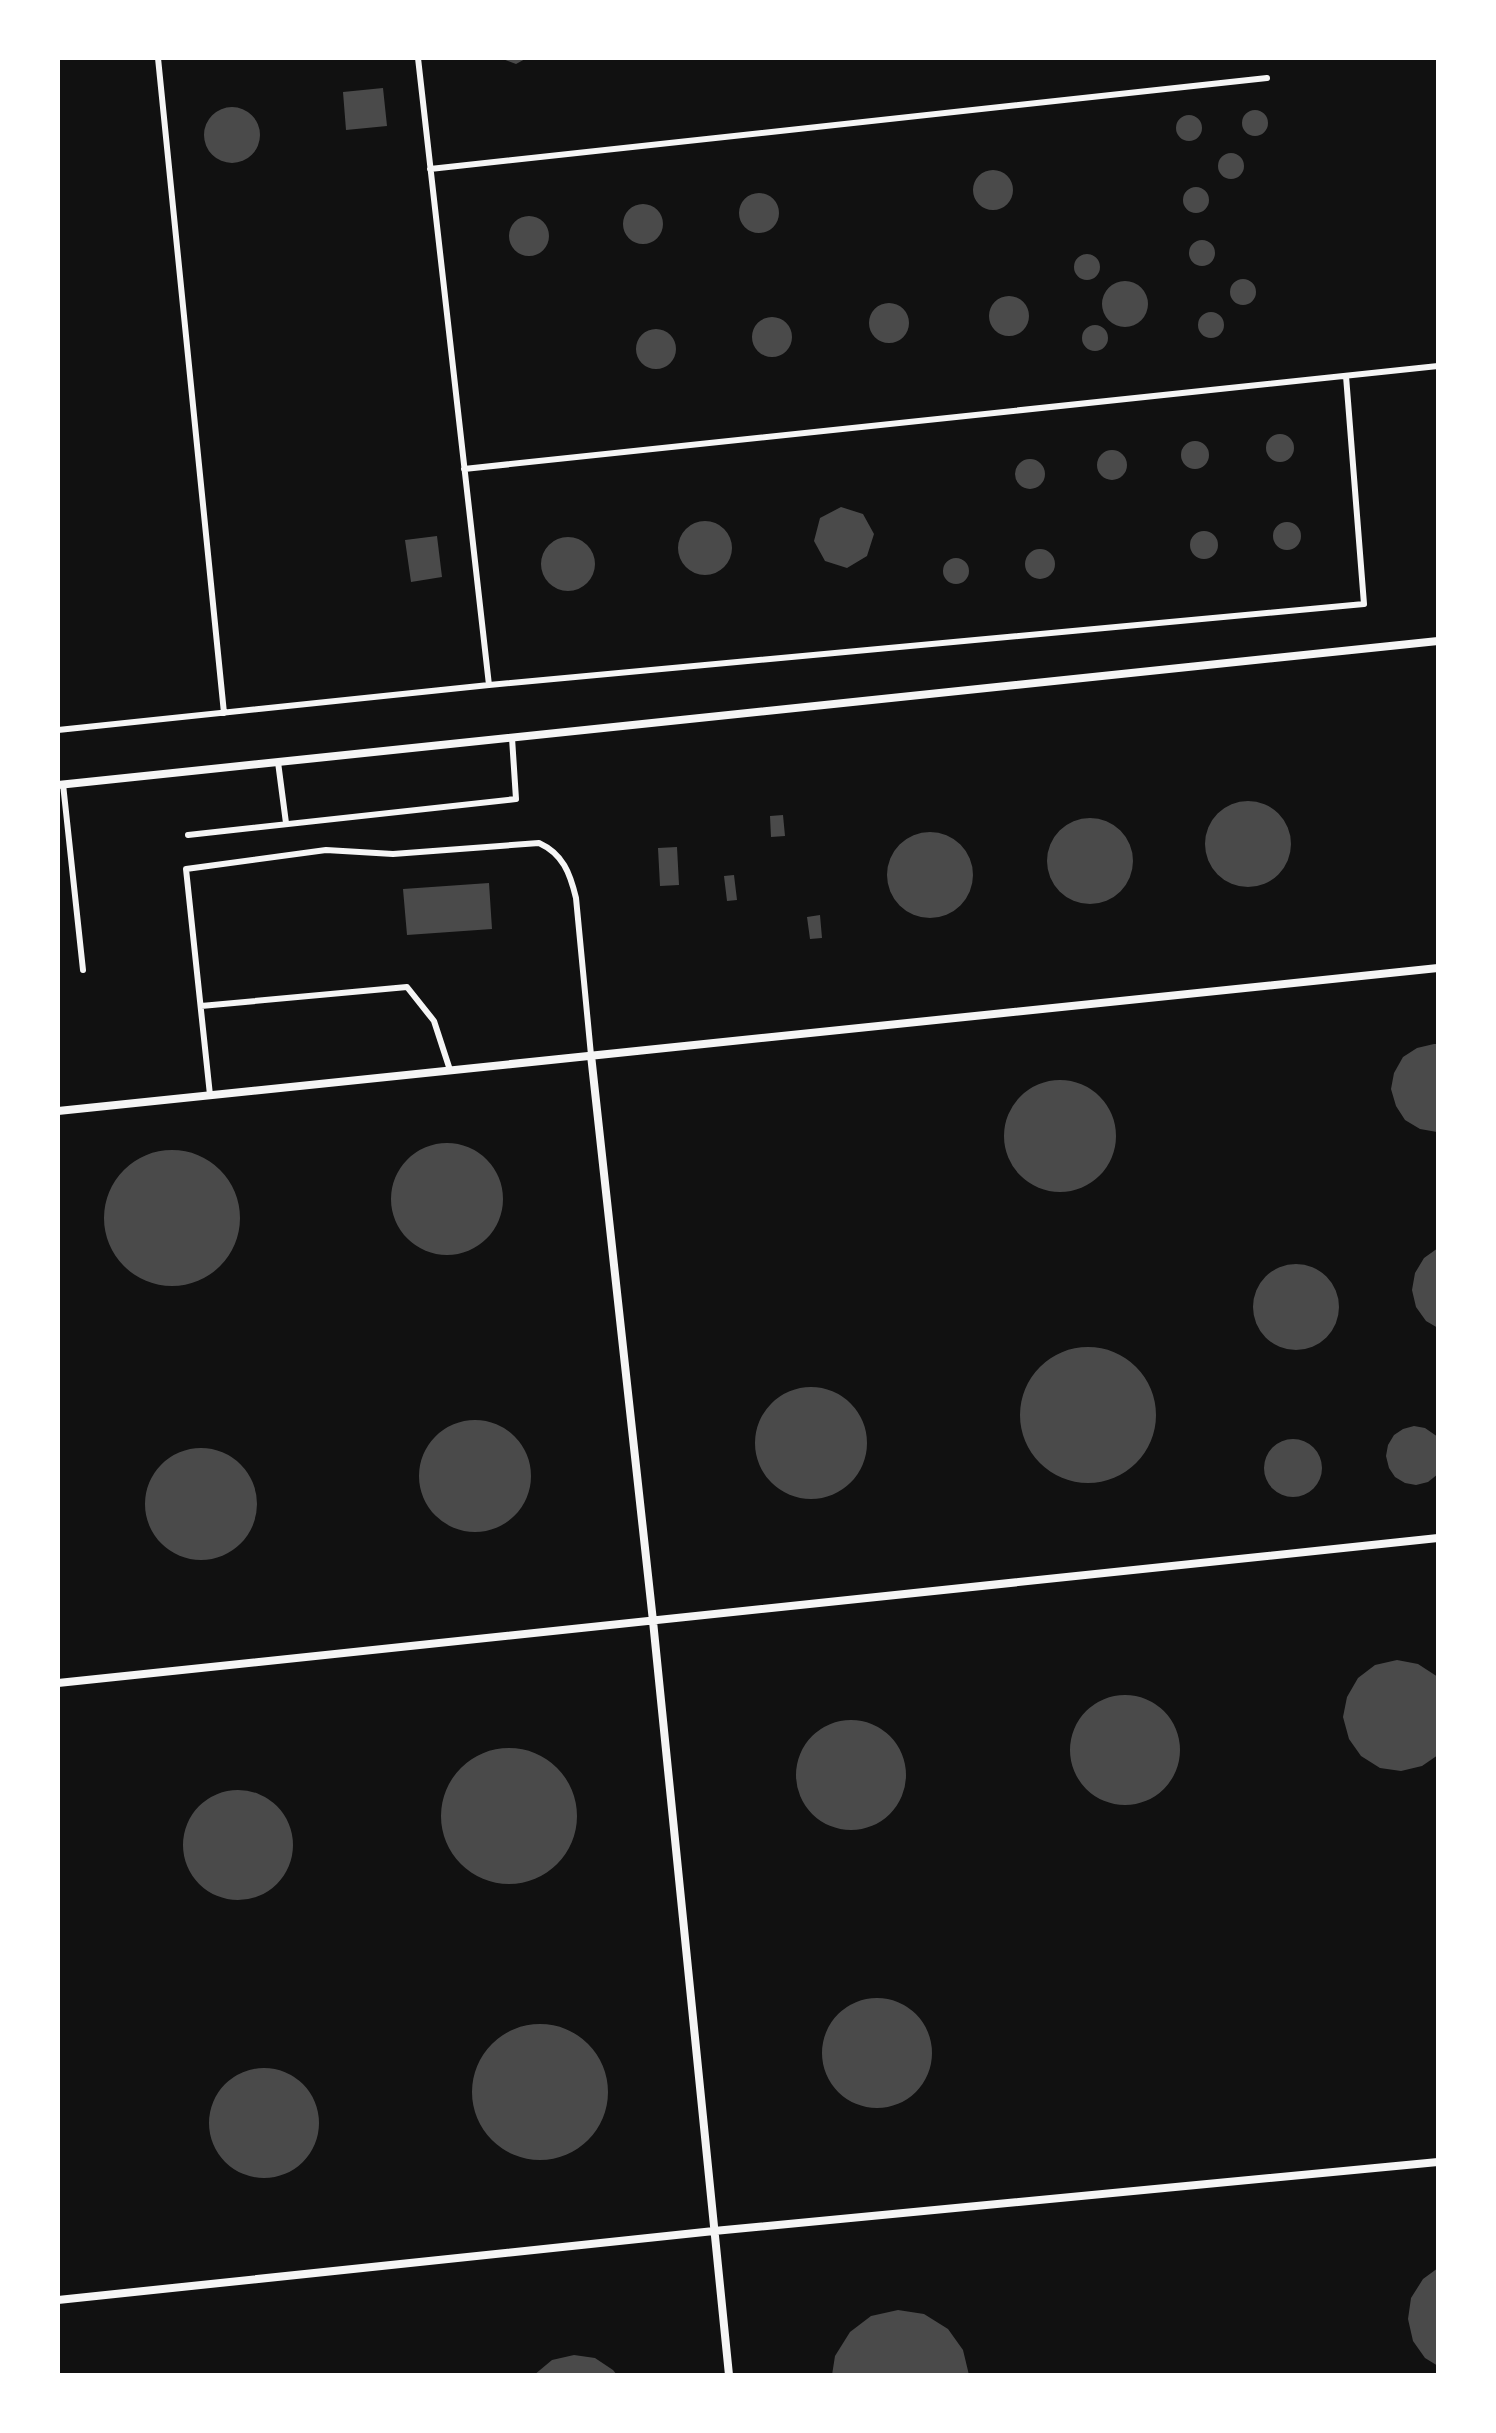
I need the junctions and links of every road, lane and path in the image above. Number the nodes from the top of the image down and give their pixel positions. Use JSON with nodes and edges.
{"nodes":[{"id":1,"x":158,"y":58,"type":"edge"},
{"id":2,"x":418,"y":58,"type":"edge"},
{"id":3,"x":1267,"y":78,"type":"dead end"},
{"id":4,"x":430,"y":169,"type":"junction"},
{"id":5,"x":1438,"y":366,"type":"edge"},
{"id":6,"x":1346,"y":376,"type":"junction"},
{"id":7,"x":464,"y":469,"type":"junction"},
{"id":8,"x":1438,"y":641,"type":"edge"},
{"id":9,"x":489,"y":685,"type":"junction"},
{"id":10,"x":224,"y":713,"type":"junction"},
{"id":11,"x":58,"y":730,"type":"edge"},
{"id":12,"x":512,"y":738,"type":"junction"},
{"id":13,"x":278,"y":762,"type":"junction"},
{"id":14,"x":61,"y":785,"type":"edge"},
{"id":15,"x":286,"y":823,"type":"junction"},
{"id":16,"x":188,"y":835,"type":"dead end"},
{"id":17,"x":1438,"y":968,"type":"edge"},
{"id":18,"x":83,"y":970,"type":"dead end"},
{"id":19,"x":201,"y":1006,"type":"junction"},
{"id":20,"x":591,"y":1055,"type":"junction"},
{"id":21,"x":450,"y":1070,"type":"junction"},
{"id":22,"x":210,"y":1095,"type":"junction"},
{"id":23,"x":58,"y":1111,"type":"edge"},
{"id":24,"x":1438,"y":1538,"type":"edge"},
{"id":25,"x":653,"y":1621,"type":"junction"},
{"id":26,"x":58,"y":1683,"type":"edge"},
{"id":27,"x":1438,"y":2162,"type":"edge"},
{"id":28,"x":714,"y":2231,"type":"junction"},
{"id":29,"x":58,"y":2300,"type":"edge"},
{"id":30,"x":729,"y":2375,"type":"edge"}],
"edges":[{"from":1,"to":10,"type":"lane"},
{"from":2,"to":4,"type":"lane"},
{"from":3,"to":4,"type":"lane"},
{"from":4,"to":7,"type":"lane"},
{"from":5,"to":6,"type":"lane"},
{"from":6,"to":7,"type":"lane"},
{"from":6,"to":9,"type":"lane"},
{"from":7,"to":9,"type":"lane"},
{"from":8,"to":12,"type":"street"},
{"from":9,"to":10,"type":"lane"},
{"from":10,"to":11,"type":"lane"},
{"from":12,"to":13,"type":"street"},
{"from":12,"to":15,"type":"lane"},
{"from":13,"to":14,"type":"street"},
{"from":13,"to":15,"type":"lane"},
{"from":14,"to":18,"type":"lane"},
{"from":15,"to":16,"type":"lane"},
{"from":17,"to":20,"type":"street"},
{"from":19,"to":20,"type":"lane"},
{"from":19,"to":21,"type":"lane"},
{"from":19,"to":22,"type":"lane"},
{"from":20,"to":21,"type":"street"},
{"from":20,"to":25,"type":"street"},
{"from":21,"to":22,"type":"street"},
{"from":22,"to":23,"type":"street"},
{"from":24,"to":25,"type":"street"},
{"from":25,"to":26,"type":"street"},
{"from":25,"to":28,"type":"street"},
{"from":27,"to":28,"type":"street"},
{"from":28,"to":29,"type":"street"},
{"from":28,"to":30,"type":"street"}]}
